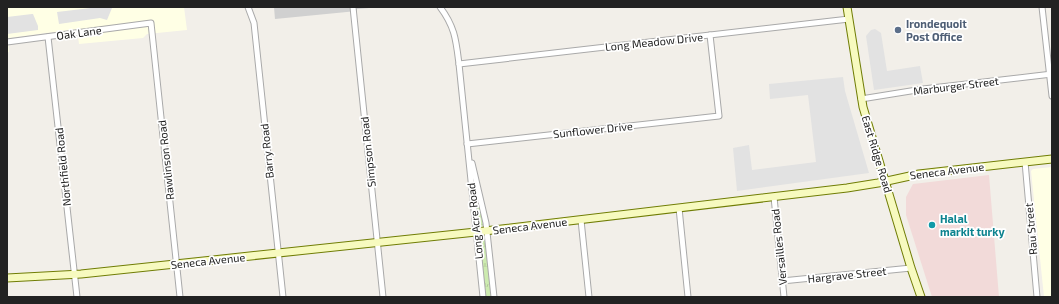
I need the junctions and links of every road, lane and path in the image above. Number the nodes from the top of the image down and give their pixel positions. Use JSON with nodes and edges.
{"nodes":[{"id":1,"x":248,"y":7,"type":"edge"},
{"id":2,"x":353,"y":7,"type":"edge"},
{"id":3,"x":440,"y":7,"type":"edge"},
{"id":4,"x":847,"y":7,"type":"edge"},
{"id":5,"x":1042,"y":7,"type":"edge"},
{"id":6,"x":849,"y":19,"type":"junction"},
{"id":7,"x":151,"y":23,"type":"joint"},
{"id":8,"x":710,"y":35,"type":"junction"},
{"id":9,"x":48,"y":37,"type":"junction"},
{"id":10,"x":7,"y":42,"type":"edge"},
{"id":11,"x":460,"y":64,"type":"junction"},
{"id":12,"x":1051,"y":75,"type":"edge"},
{"id":13,"x":1052,"y":96,"type":"edge"},
{"id":14,"x":861,"y":98,"type":"junction"},
{"id":15,"x":467,"y":144,"type":"junction"},
{"id":16,"x":1052,"y":159,"type":"edge"},
{"id":17,"x":1025,"y":162,"type":"junction"},
{"id":18,"x":885,"y":181,"type":"junction"},
{"id":19,"x":774,"y":197,"type":"junction"},
{"id":20,"x":679,"y":208,"type":"junction"},
{"id":21,"x":580,"y":220,"type":"junction"},
{"id":22,"x":481,"y":232,"type":"junction"},
{"id":23,"x":378,"y":243,"type":"junction"},
{"id":24,"x":278,"y":253,"type":"junction"},
{"id":25,"x":176,"y":264,"type":"junction"},
{"id":26,"x":911,"y":268,"type":"junction"},
{"id":27,"x":75,"y":274,"type":"junction"},
{"id":28,"x":7,"y":278,"type":"edge"},
{"id":29,"x":782,"y":281,"type":"junction"},
{"id":30,"x":78,"y":297,"type":"edge"},
{"id":31,"x":180,"y":297,"type":"edge"},
{"id":32,"x":283,"y":297,"type":"edge"},
{"id":33,"x":383,"y":297,"type":"edge"},
{"id":34,"x":483,"y":297,"type":"edge"},
{"id":35,"x":494,"y":297,"type":"edge"},
{"id":36,"x":589,"y":297,"type":"edge"},
{"id":37,"x":688,"y":297,"type":"edge"},
{"id":38,"x":784,"y":297,"type":"edge"},
{"id":39,"x":922,"y":297,"type":"edge"},
{"id":40,"x":1037,"y":297,"type":"edge"}],
"edges":[{"from":1,"to":24,"type":"street","name":"Barry Road"},
{"from":2,"to":23,"type":"street","name":"Simpson Road"},
{"from":3,"to":11,"type":"street","name":"Long Acre Road"},
{"from":4,"to":6,"type":"street","name":"East Ridge Road"},
{"from":5,"to":12,"type":"street"},
{"from":6,"to":8,"type":"street","name":"Long Meadow Drive"},
{"from":6,"to":14,"type":"street","name":"East Ridge Road"},
{"from":7,"to":9,"type":"street","name":"Oak Lane"},
{"from":7,"to":25,"type":"street","name":"Rawlinson Road"},
{"from":8,"to":11,"type":"street","name":"Long Meadow Drive"},
{"from":8,"to":15,"type":"street","name":"Sunflower Drive"},
{"from":9,"to":10,"type":"street","name":"Oak Lane"},
{"from":9,"to":27,"type":"street","name":"Northfield Road"},
{"from":11,"to":15,"type":"street","name":"Long Acre Road"},
{"from":12,"to":13,"type":"street"},
{"from":12,"to":14,"type":"street","name":"Marburger Street"},
{"from":14,"to":18,"type":"street","name":"East Ridge Road"},
{"from":15,"to":22,"type":"street","name":"Long Acre Road"},
{"from":15,"to":22,"type":"street","name":"Long Acre Road"},
{"from":16,"to":17,"type":"street","name":"Seneca Avenue"},
{"from":17,"to":18,"type":"street","name":"Seneca Avenue"},
{"from":17,"to":40,"type":"street","name":"Rau Street"},
{"from":18,"to":19,"type":"street","name":"Seneca Avenue"},
{"from":18,"to":26,"type":"street","name":"East Ridge Road"},
{"from":19,"to":20,"type":"street","name":"Seneca Avenue"},
{"from":19,"to":29,"type":"street","name":"Versailles Road"},
{"from":20,"to":21,"type":"street","name":"Seneca Avenue"},
{"from":20,"to":37,"type":"street"},
{"from":21,"to":22,"type":"street","name":"Seneca Avenue"},
{"from":21,"to":36,"type":"street"},
{"from":22,"to":23,"type":"street","name":"Seneca Avenue"},
{"from":22,"to":34,"type":"street","name":"Long Acre Road"},
{"from":22,"to":35,"type":"street","name":"Long Acre Road"},
{"from":23,"to":24,"type":"street","name":"Seneca Avenue"},
{"from":23,"to":33,"type":"street","name":"Simpson Road"},
{"from":24,"to":25,"type":"street","name":"Seneca Avenue"},
{"from":24,"to":32,"type":"street","name":"Barry Road"},
{"from":25,"to":27,"type":"street","name":"Seneca Avenue"},
{"from":25,"to":31,"type":"street","name":"Rawlinson Road"},
{"from":26,"to":29,"type":"street","name":"Hargrave Street"},
{"from":26,"to":39,"type":"street","name":"East Ridge Road"},
{"from":27,"to":28,"type":"street","name":"Seneca Avenue"},
{"from":27,"to":30,"type":"street","name":"Northfield Road"},
{"from":29,"to":38,"type":"street","name":"Versailles Road"}]}
